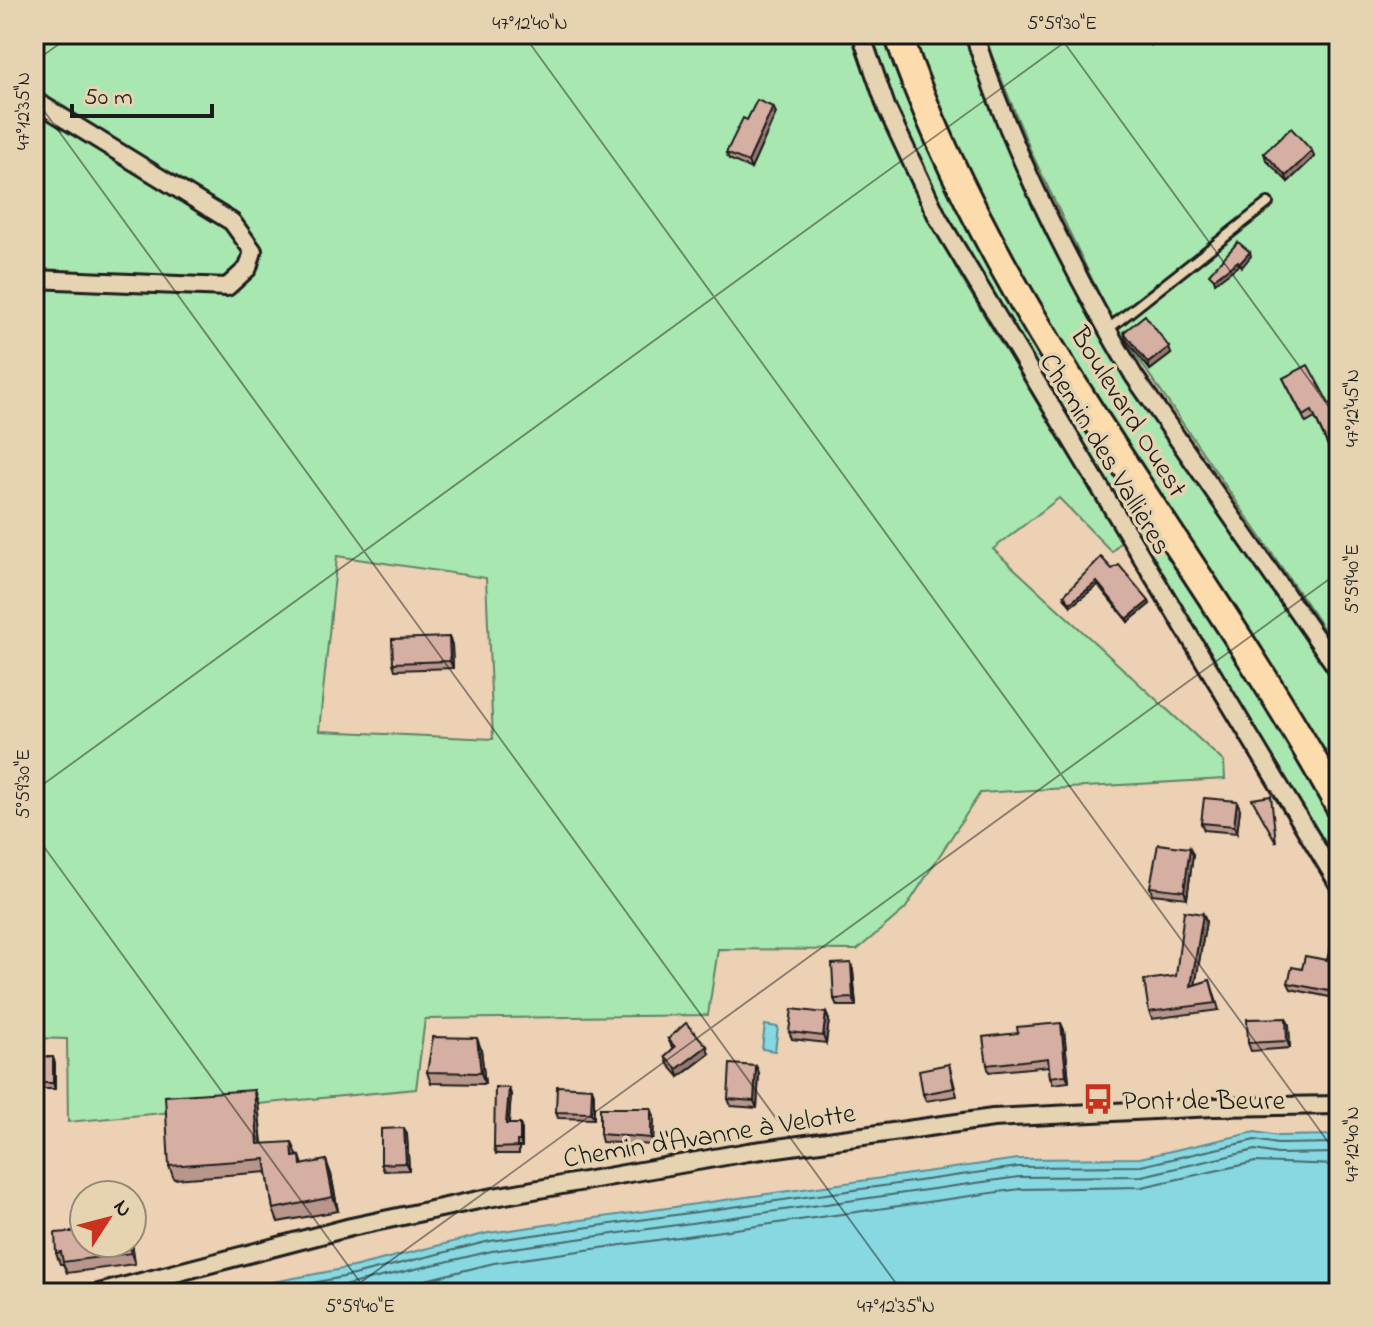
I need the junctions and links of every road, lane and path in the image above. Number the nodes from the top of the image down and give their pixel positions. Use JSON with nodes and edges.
{"nodes":[{"id":1,"x":861,"y":34,"type":"edge"},
{"id":2,"x":898,"y":34,"type":"edge"},
{"id":3,"x":974,"y":34,"type":"edge"},
{"id":4,"x":34,"y":100,"type":"edge"},
{"id":5,"x":1268,"y":203,"type":"dead end"},
{"id":6,"x":34,"y":279,"type":"edge"},
{"id":7,"x":1107,"y":330,"type":"junction"},
{"id":8,"x":1339,"y":671,"type":"edge"},
{"id":9,"x":1339,"y":806,"type":"edge"},
{"id":10,"x":1339,"y":885,"type":"edge"},
{"id":11,"x":1339,"y":1105,"type":"edge"},
{"id":12,"x":99,"y":1293,"type":"edge"}],
"edges":[{"from":1,"to":10,"type":"street","name":"Chemin des Vallières"},
{"from":2,"to":9,"type":"main road","name":"Boulevard Ouest"},
{"from":3,"to":7,"type":"street"},
{"from":4,"to":6,"type":"street"},
{"from":5,"to":7,"type":"lane"},
{"from":7,"to":8,"type":"street"},
{"from":11,"to":12,"type":"street","name":"Chemin d'Avanne à Velotte"}]}
